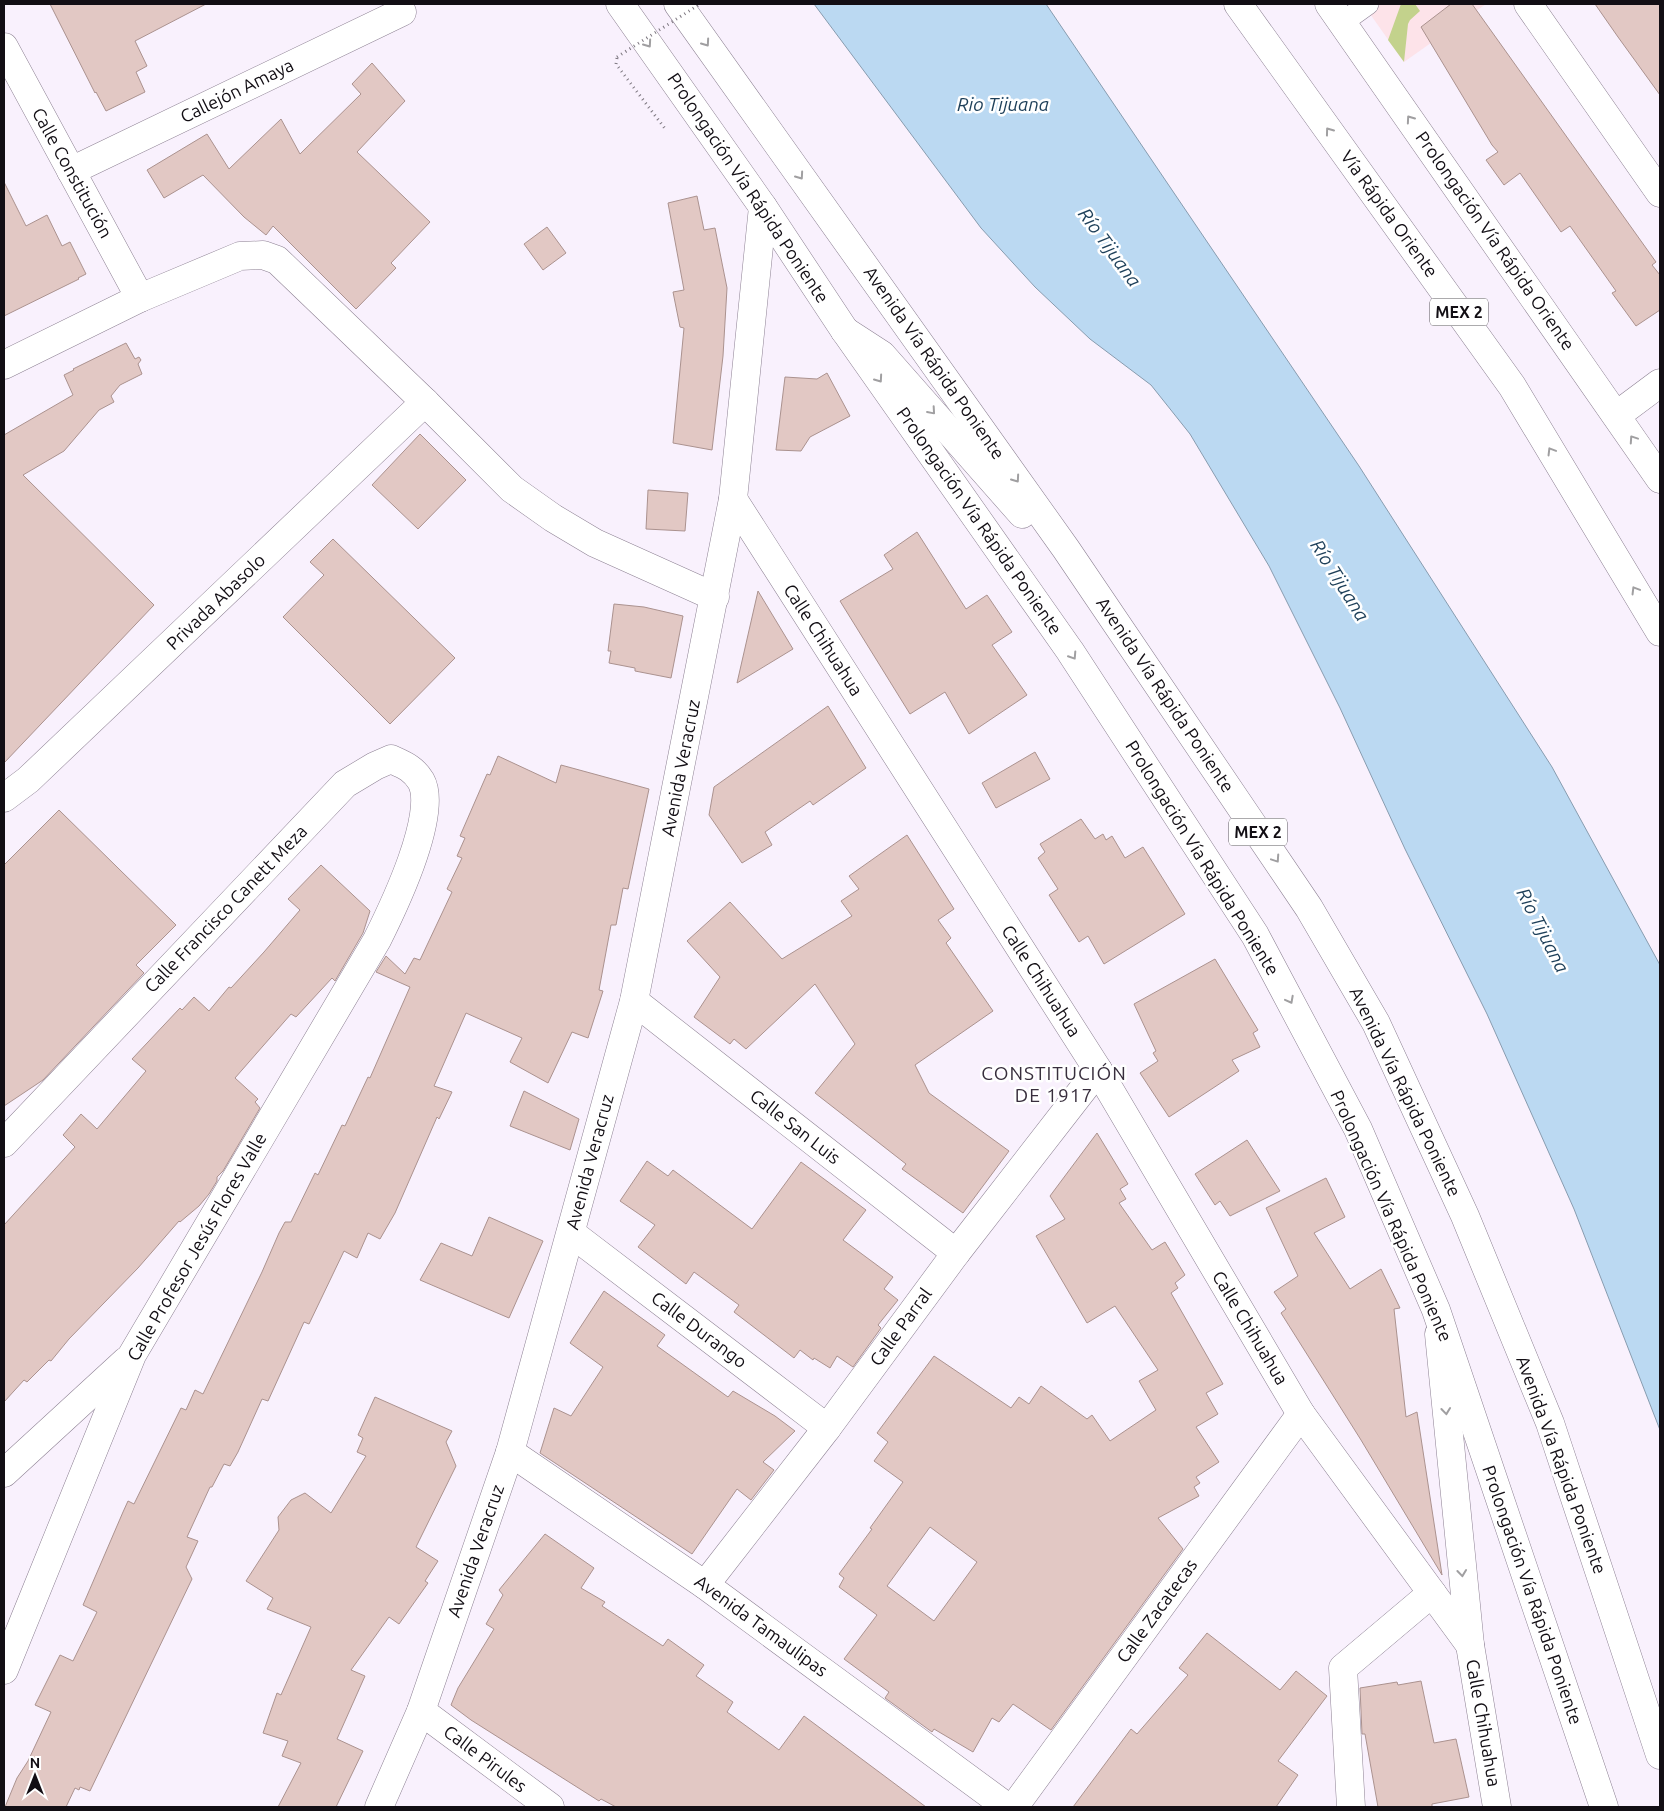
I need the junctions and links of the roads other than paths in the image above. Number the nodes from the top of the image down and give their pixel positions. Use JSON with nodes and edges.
{"nodes":[{"id":1,"x":620,"y":4,"type":"edge"},
{"id":2,"x":678,"y":4,"type":"edge"},
{"id":3,"x":1238,"y":4,"type":"edge"},
{"id":4,"x":1368,"y":4,"type":"edge"},
{"id":5,"x":1528,"y":4,"type":"edge"},
{"id":6,"x":402,"y":12,"type":"dead end"},
{"id":7,"x":1336,"y":13,"type":"edge"},
{"id":8,"x":4,"y":47,"type":"edge"},
{"id":9,"x":71,"y":171,"type":"junction"},
{"id":10,"x":1660,"y":193,"type":"edge"},
{"id":11,"x":763,"y":207,"type":"junction"},
{"id":12,"x":140,"y":298,"type":"junction"},
{"id":13,"x":845,"y":331,"type":"junction"},
{"id":14,"x":4,"y":365,"type":"edge"},
{"id":15,"x":1660,"y":383,"type":"edge"},
{"id":16,"x":425,"y":402,"type":"junction"},
{"id":17,"x":1617,"y":415,"type":"junction"},
{"id":18,"x":1660,"y":480,"type":"edge"},
{"id":19,"x":733,"y":499,"type":"junction"},
{"id":20,"x":1066,"y":549,"type":"junction"},
{"id":21,"x":715,"y":597,"type":"junction"},
{"id":22,"x":1660,"y":632,"type":"edge"},
{"id":23,"x":4,"y":798,"type":"edge"},
{"id":24,"x":418,"y":839,"type":"joint"},
{"id":25,"x":634,"y":1001,"type":"junction"},
{"id":26,"x":1098,"y":1070,"type":"junction"},
{"id":27,"x":4,"y":1143,"type":"edge"},
{"id":28,"x":571,"y":1233,"type":"junction"},
{"id":29,"x":956,"y":1253,"type":"junction"},
{"id":30,"x":1436,"y":1310,"type":"junction"},
{"id":31,"x":132,"y":1354,"type":"junction"},
{"id":32,"x":1301,"y":1414,"type":"junction"},
{"id":33,"x":827,"y":1428,"type":"junction"},
{"id":34,"x":510,"y":1452,"type":"junction"},
{"id":35,"x":4,"y":1473,"type":"edge"},
{"id":36,"x":705,"y":1585,"type":"junction"},
{"id":37,"x":1432,"y":1594,"type":"junction"},
{"id":38,"x":1470,"y":1645,"type":"junction"},
{"id":39,"x":4,"y":1670,"type":"edge"},
{"id":40,"x":420,"y":1711,"type":"junction"},
{"id":41,"x":1660,"y":1755,"type":"edge"},
{"id":42,"x":379,"y":1807,"type":"edge"},
{"id":43,"x":550,"y":1807,"type":"edge"},
{"id":44,"x":1006,"y":1807,"type":"edge"},
{"id":45,"x":1014,"y":1807,"type":"edge"},
{"id":46,"x":1351,"y":1807,"type":"edge"},
{"id":47,"x":1497,"y":1807,"type":"edge"},
{"id":48,"x":1604,"y":1807,"type":"edge"}],
"edges":[{"from":1,"to":11,"type":"main road","name":"Prolongación Vía Rápida Poniente","one_way":true},
{"from":2,"to":20,"type":"main road","name":"Avenida Vía Rápida Poniente","number":"MEX 2","one_way":true},
{"from":22,"to":3,"type":"main road","name":"Vía Rápida Oriente","number":"MEX 2","one_way":true},
{"from":4,"to":7,"type":"lane"},
{"from":5,"to":10,"type":"main road"},
{"from":6,"to":9,"type":"main road","name":"Callejón Amaya"},
{"from":17,"to":7,"type":"main road","name":"Prolongación Vía Rápida Oriente","one_way":true},
{"from":8,"to":9,"type":"main road","name":"Calle Constitución"},
{"from":9,"to":12,"type":"main road","name":"Calle Constitución"},
{"from":11,"to":13,"type":"main road","name":"Prolongación Vía Rápida Poniente"},
{"from":11,"to":19,"type":"main road"},
{"from":12,"to":14,"type":"main road"},
{"from":12,"to":16,"type":"main road"},
{"from":13,"to":20,"type":"main road","one_way":true},
{"from":13,"to":30,"type":"main road","name":"Prolongación Vía Rápida Poniente","one_way":true},
{"from":15,"to":17,"type":"main road"},
{"from":16,"to":21,"type":"main road"},
{"from":16,"to":23,"type":"main road","name":"Privada Abasolo"},
{"from":18,"to":17,"type":"main road","name":"Prolongación Vía Rápida Oriente","one_way":true},
{"from":19,"to":21,"type":"main road","name":"Avenida Veracruz"},
{"from":19,"to":26,"type":"main road","name":"Calle Chihuahua"},
{"from":20,"to":41,"type":"main road","name":"Avenida Vía Rápida Poniente","number":"MEX 2","one_way":true},
{"from":21,"to":25,"type":"main road","name":"Avenida Veracruz"},
{"from":24,"to":27,"type":"main road","name":"Calle Francisco Canett Meza"},
{"from":24,"to":31,"type":"main road","name":"Calle Profesor Jesús Flores Valle"},
{"from":25,"to":28,"type":"main road","name":"Avenida Veracruz"},
{"from":25,"to":29,"type":"main road","name":"Calle San Luis"},
{"from":26,"to":29,"type":"main road","name":"Calle Parral"},
{"from":26,"to":32,"type":"main road","name":"Calle Chihuahua"},
{"from":28,"to":33,"type":"main road","name":"Calle Durango"},
{"from":28,"to":34,"type":"main road","name":"Avenida Veracruz"},
{"from":29,"to":33,"type":"main road","name":"Calle Parral"},
{"from":30,"to":38,"type":"main road","one_way":true},
{"from":30,"to":48,"type":"main road","name":"Prolongación Vía Rápida Poniente"},
{"from":31,"to":35,"type":"main road"},
{"from":31,"to":39,"type":"main road","name":"Calle Profesor Jesús Flores Valle"},
{"from":32,"to":37,"type":"main road","name":"Calle Chihuahua"},
{"from":32,"to":45,"type":"main road","name":"Calle Zacatecas"},
{"from":33,"to":36,"type":"main road","name":"Calle Parral"},
{"from":34,"to":36,"type":"main road","name":"Avenida Tamaulipas"},
{"from":34,"to":40,"type":"main road","name":"Avenida Veracruz"},
{"from":36,"to":44,"type":"main road","name":"Avenida Tamaulipas"},
{"from":37,"to":38,"type":"main road","name":"Calle Chihuahua"},
{"from":37,"to":46,"type":"main road"},
{"from":38,"to":47,"type":"main road","name":"Calle Chihuahua"},
{"from":40,"to":42,"type":"main road","name":"Avenida Veracruz"},
{"from":40,"to":43,"type":"main road","name":"Calle Pirules"}]}
